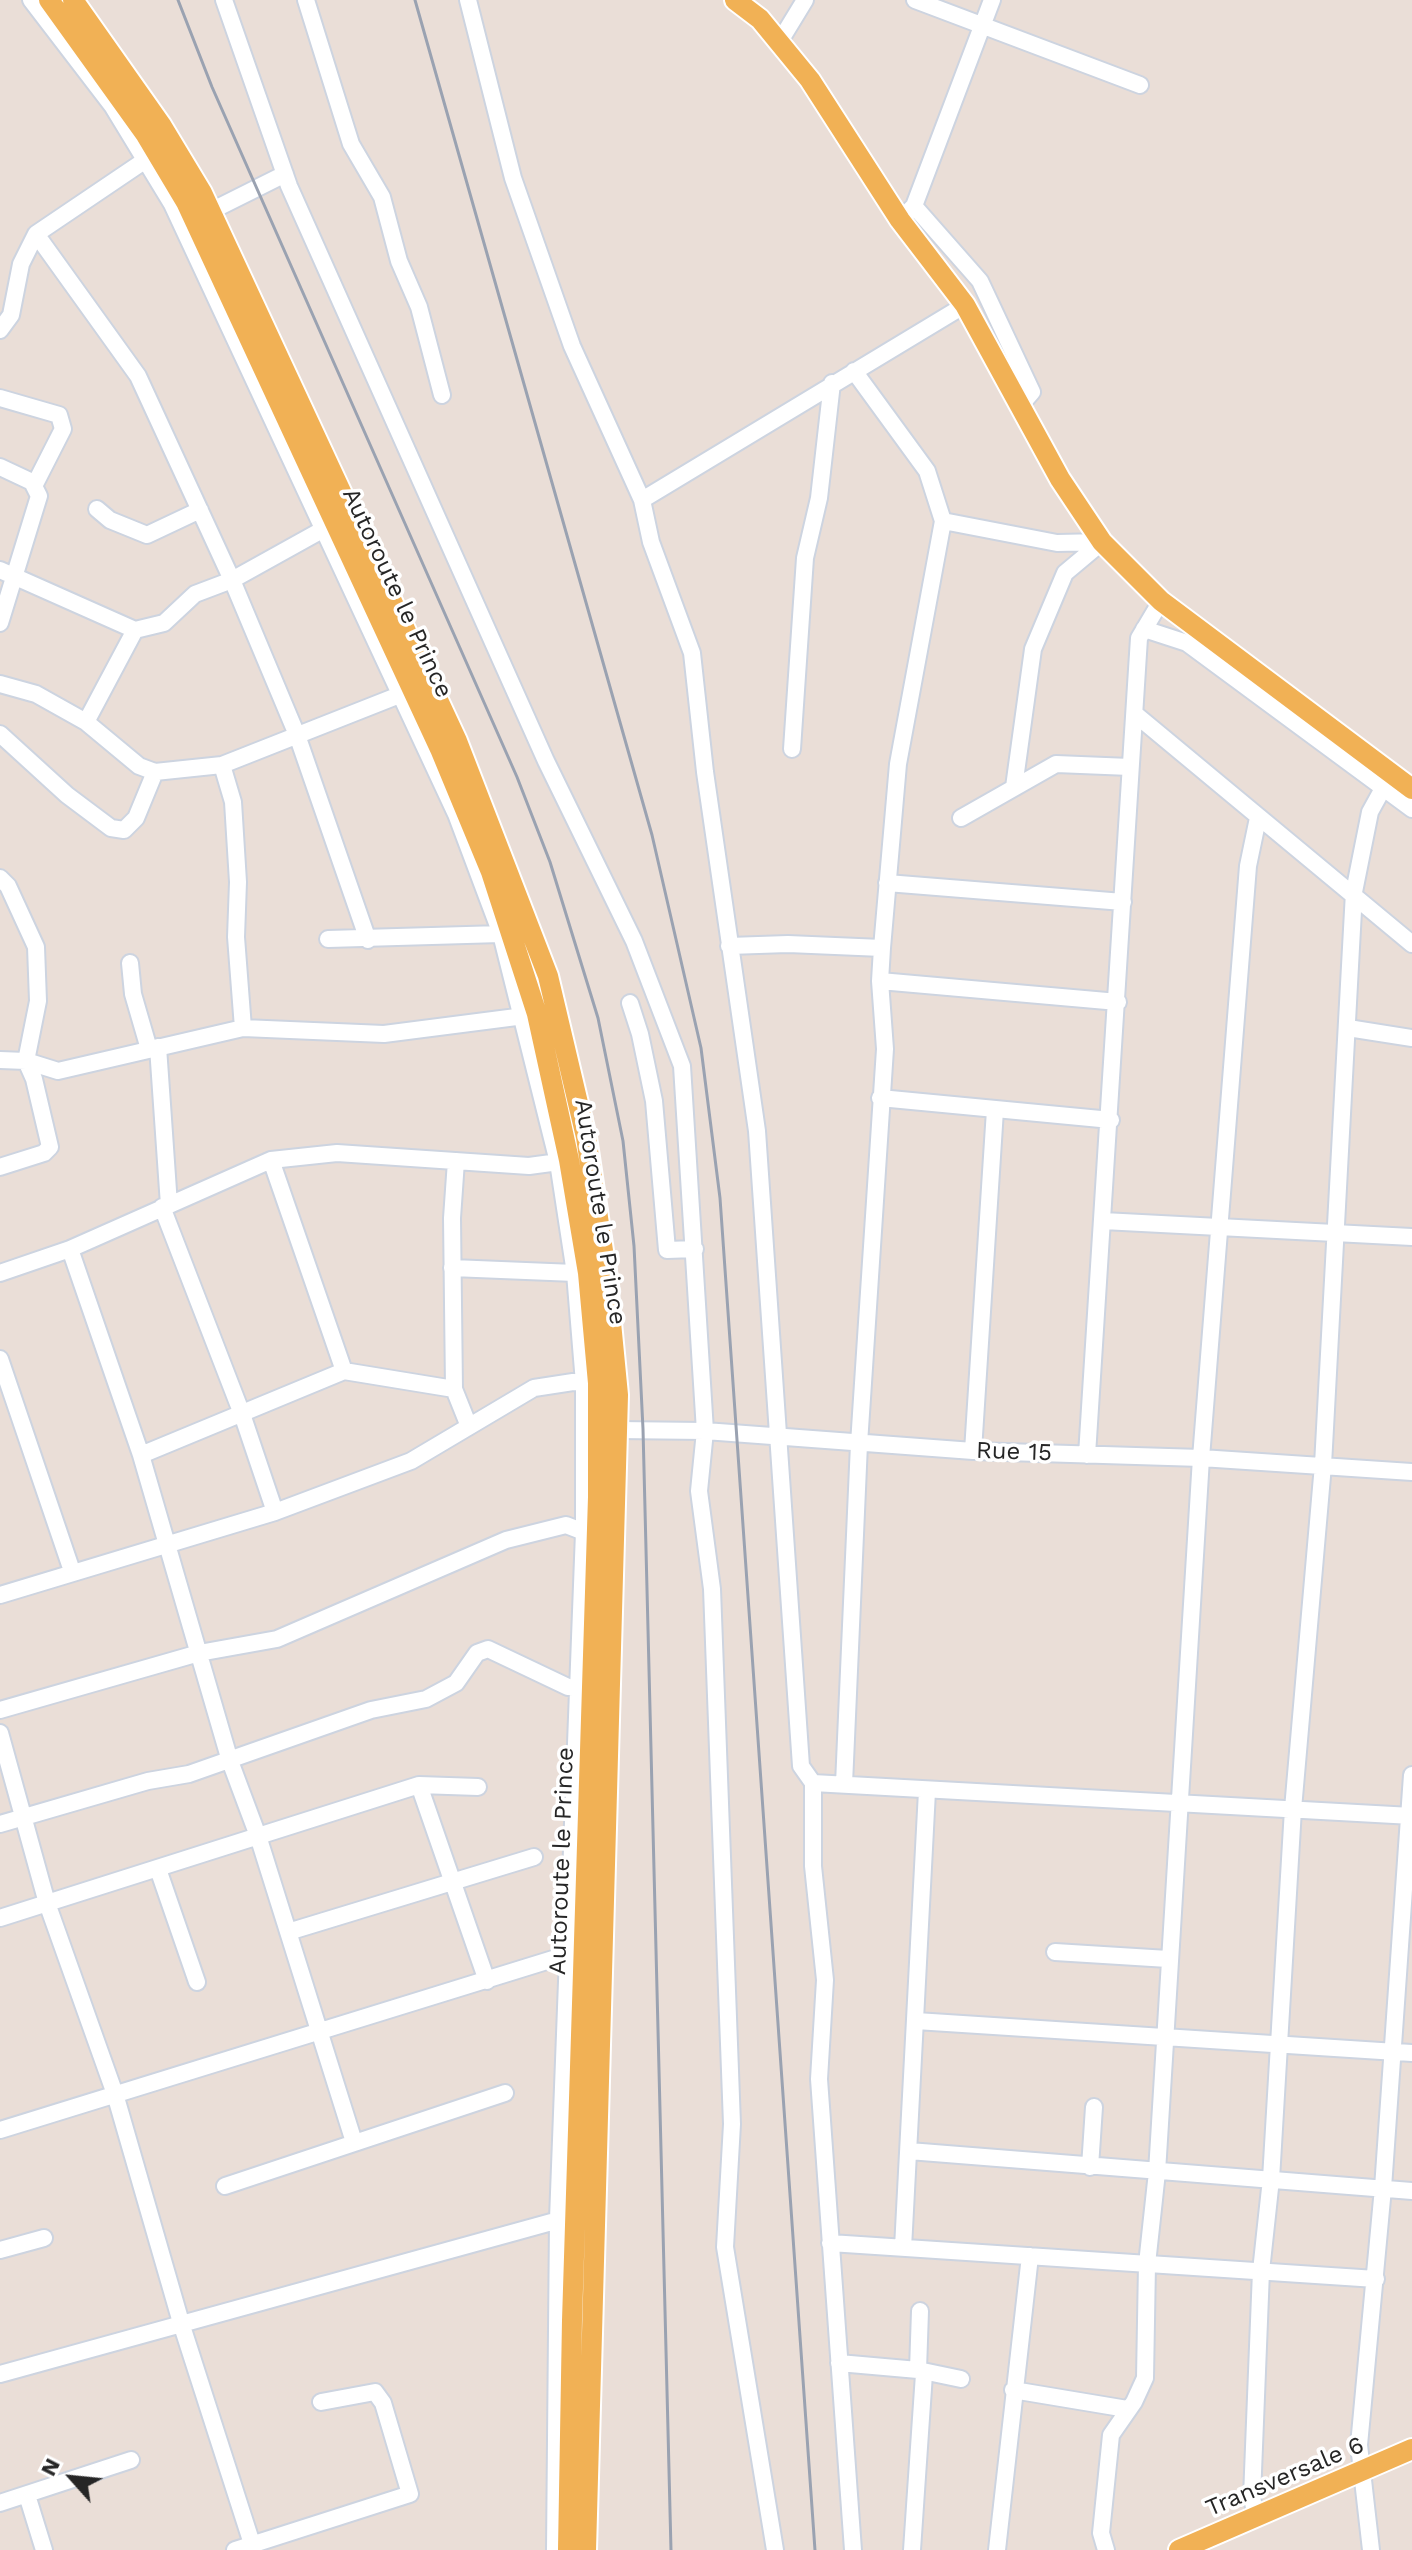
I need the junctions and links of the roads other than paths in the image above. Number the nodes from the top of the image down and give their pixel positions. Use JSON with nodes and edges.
{"nodes":[{"id":1,"x":31,"y":0,"type":"edge"},
{"id":2,"x":49,"y":0,"type":"edge"},
{"id":3,"x":73,"y":0,"type":"edge"},
{"id":4,"x":224,"y":0,"type":"edge"},
{"id":5,"x":306,"y":0,"type":"edge"},
{"id":6,"x":468,"y":0,"type":"edge"},
{"id":7,"x":735,"y":0,"type":"edge"},
{"id":8,"x":805,"y":0,"type":"edge"},
{"id":9,"x":915,"y":0,"type":"edge"},
{"id":10,"x":992,"y":0,"type":"edge"},
{"id":11,"x":983,"y":25,"type":"junction"},
{"id":12,"x":780,"y":41,"type":"junction"},
{"id":13,"x":1140,"y":85,"type":"dead end"},
{"id":14,"x":147,"y":159,"type":"junction"},
{"id":15,"x":285,"y":174,"type":"junction"},
{"id":16,"x":211,"y":211,"type":"junction"},
{"id":17,"x":907,"y":213,"type":"junction"},
{"id":18,"x":36,"y":234,"type":"junction"},
{"id":19,"x":965,"y":305,"type":"junction"},
{"id":20,"x":0,"y":330,"type":"edge"},
{"id":21,"x":854,"y":371,"type":"junction"},
{"id":22,"x":832,"y":383,"type":"junction"},
{"id":23,"x":442,"y":395,"type":"dead end"},
{"id":24,"x":0,"y":398,"type":"edge"},
{"id":25,"x":1020,"y":406,"type":"junction"},
{"id":26,"x":0,"y":467,"type":"edge"},
{"id":27,"x":34,"y":486,"type":"junction"},
{"id":28,"x":642,"y":500,"type":"junction"},
{"id":29,"x":97,"y":509,"type":"dead end"},
{"id":30,"x":200,"y":510,"type":"junction"},
{"id":31,"x":943,"y":521,"type":"junction"},
{"id":32,"x":329,"y":526,"type":"junction"},
{"id":33,"x":1102,"y":542,"type":"junction"},
{"id":34,"x":0,"y":570,"type":"edge"},
{"id":35,"x":17,"y":576,"type":"junction"},
{"id":36,"x":232,"y":580,"type":"junction"},
{"id":37,"x":1161,"y":601,"type":"junction"},
{"id":38,"x":0,"y":623,"type":"edge"},
{"id":39,"x":1144,"y":629,"type":"junction"},
{"id":40,"x":135,"y":630,"type":"junction"},
{"id":41,"x":0,"y":684,"type":"edge"},
{"id":42,"x":406,"y":692,"type":"junction"},
{"id":43,"x":1135,"y":714,"type":"junction"},
{"id":44,"x":86,"y":722,"type":"junction"},
{"id":45,"x":0,"y":734,"type":"edge"},
{"id":46,"x":297,"y":735,"type":"junction"},
{"id":47,"x":792,"y":749,"type":"dead end"},
{"id":48,"x":222,"y":765,"type":"junction"},
{"id":49,"x":1130,"y":767,"type":"junction"},
{"id":50,"x":155,"y":772,"type":"junction"},
{"id":51,"x":1388,"y":779,"type":"junction"},
{"id":52,"x":1014,"y":787,"type":"junction"},
{"id":53,"x":1412,"y":789,"type":"edge"},
{"id":54,"x":1412,"y":809,"type":"edge"},
{"id":55,"x":961,"y":818,"type":"dead end"},
{"id":56,"x":1258,"y":818,"type":"junction"},
{"id":57,"x":0,"y":878,"type":"edge"},
{"id":58,"x":887,"y":883,"type":"junction"},
{"id":59,"x":1354,"y":892,"type":"junction"},
{"id":60,"x":1123,"y":902,"type":"junction"},
{"id":61,"x":501,"y":934,"type":"junction"},
{"id":62,"x":328,"y":939,"type":"dead end"},
{"id":63,"x":368,"y":940,"type":"junction"},
{"id":64,"x":1412,"y":944,"type":"edge"},
{"id":65,"x":729,"y":946,"type":"junction"},
{"id":66,"x":882,"y":948,"type":"junction"},
{"id":67,"x":130,"y":963,"type":"dead end"},
{"id":68,"x":880,"y":981,"type":"junction"},
{"id":69,"x":1118,"y":1002,"type":"junction"},
{"id":70,"x":630,"y":1003,"type":"dead end"},
{"id":71,"x":530,"y":1016,"type":"junction"},
{"id":72,"x":243,"y":1028,"type":"junction"},
{"id":73,"x":1348,"y":1028,"type":"junction"},
{"id":74,"x":1412,"y":1038,"type":"edge"},
{"id":75,"x":154,"y":1048,"type":"junction"},
{"id":76,"x":0,"y":1060,"type":"edge"},
{"id":77,"x":26,"y":1061,"type":"junction"},
{"id":78,"x":880,"y":1098,"type":"junction"},
{"id":79,"x":995,"y":1110,"type":"junction"},
{"id":80,"x":1111,"y":1120,"type":"junction"},
{"id":81,"x":271,"y":1160,"type":"junction"},
{"id":82,"x":456,"y":1161,"type":"junction"},
{"id":83,"x":563,"y":1161,"type":"junction"},
{"id":84,"x":0,"y":1167,"type":"edge"},
{"id":85,"x":166,"y":1206,"type":"junction"},
{"id":86,"x":1103,"y":1221,"type":"junction"},
{"id":87,"x":1219,"y":1228,"type":"junction"},
{"id":88,"x":1338,"y":1233,"type":"junction"},
{"id":89,"x":1412,"y":1237,"type":"edge"},
{"id":90,"x":70,"y":1249,"type":"junction"},
{"id":91,"x":695,"y":1249,"type":"junction"},
{"id":92,"x":452,"y":1268,"type":"junction"},
{"id":93,"x":0,"y":1273,"type":"edge"},
{"id":94,"x":575,"y":1273,"type":"junction"},
{"id":95,"x":0,"y":1359,"type":"edge"},
{"id":96,"x":344,"y":1371,"type":"junction"},
{"id":97,"x":591,"y":1383,"type":"junction"},
{"id":98,"x":454,"y":1389,"type":"junction"},
{"id":99,"x":242,"y":1414,"type":"junction"},
{"id":100,"x":468,"y":1424,"type":"junction"},
{"id":101,"x":617,"y":1430,"type":"junction"},
{"id":102,"x":705,"y":1431,"type":"junction"},
{"id":103,"x":778,"y":1438,"type":"junction"},
{"id":104,"x":859,"y":1444,"type":"junction"},
{"id":105,"x":973,"y":1451,"type":"junction"},
{"id":106,"x":141,"y":1455,"type":"junction"},
{"id":107,"x":1087,"y":1455,"type":"junction"},
{"id":108,"x":1201,"y":1458,"type":"junction"},
{"id":109,"x":1323,"y":1465,"type":"junction"},
{"id":110,"x":1412,"y":1472,"type":"edge"},
{"id":111,"x":275,"y":1512,"type":"junction"},
{"id":112,"x":591,"y":1531,"type":"junction"},
{"id":113,"x":166,"y":1542,"type":"junction"},
{"id":114,"x":72,"y":1571,"type":"junction"},
{"id":115,"x":0,"y":1595,"type":"edge"},
{"id":116,"x":199,"y":1653,"type":"junction"},
{"id":117,"x":586,"y":1688,"type":"junction"},
{"id":118,"x":0,"y":1710,"type":"edge"},
{"id":119,"x":0,"y":1733,"type":"edge"},
{"id":120,"x":230,"y":1761,"type":"junction"},
{"id":121,"x":1412,"y":1775,"type":"edge"},
{"id":122,"x":813,"y":1783,"type":"junction"},
{"id":123,"x":844,"y":1784,"type":"junction"},
{"id":124,"x":419,"y":1785,"type":"junction"},
{"id":125,"x":478,"y":1787,"type":"dead end"},
{"id":126,"x":927,"y":1791,"type":"junction"},
{"id":127,"x":1179,"y":1802,"type":"junction"},
{"id":128,"x":1293,"y":1809,"type":"junction"},
{"id":129,"x":1411,"y":1816,"type":"edge"},
{"id":130,"x":21,"y":1821,"type":"junction"},
{"id":131,"x":0,"y":1824,"type":"edge"},
{"id":132,"x":258,"y":1836,"type":"junction"},
{"id":133,"x":534,"y":1857,"type":"dead end"},
{"id":134,"x":158,"y":1869,"type":"junction"},
{"id":135,"x":454,"y":1878,"type":"junction"},
{"id":136,"x":47,"y":1903,"type":"junction"},
{"id":137,"x":0,"y":1918,"type":"edge"},
{"id":138,"x":288,"y":1932,"type":"junction"},
{"id":139,"x":578,"y":1952,"type":"junction"},
{"id":140,"x":1055,"y":1952,"type":"dead end"},
{"id":141,"x":1168,"y":1959,"type":"junction"},
{"id":142,"x":487,"y":1981,"type":"junction"},
{"id":143,"x":197,"y":1982,"type":"dead end"},
{"id":144,"x":916,"y":2021,"type":"junction"},
{"id":145,"x":318,"y":2033,"type":"junction"},
{"id":146,"x":1164,"y":2038,"type":"junction"},
{"id":147,"x":1278,"y":2047,"type":"junction"},
{"id":148,"x":1393,"y":2051,"type":"junction"},
{"id":149,"x":1412,"y":2053,"type":"edge"},
{"id":150,"x":505,"y":2093,"type":"dead end"},
{"id":151,"x":115,"y":2094,"type":"junction"},
{"id":152,"x":1094,"y":2107,"type":"dead end"},
{"id":153,"x":0,"y":2130,"type":"edge"},
{"id":154,"x":354,"y":2142,"type":"junction"},
{"id":155,"x":909,"y":2151,"type":"junction"},
{"id":156,"x":1090,"y":2167,"type":"junction"},
{"id":157,"x":1157,"y":2172,"type":"junction"},
{"id":158,"x":1271,"y":2179,"type":"junction"},
{"id":159,"x":225,"y":2186,"type":"dead end"},
{"id":160,"x":1383,"y":2188,"type":"junction"},
{"id":161,"x":1412,"y":2191,"type":"edge"},
{"id":162,"x":566,"y":2218,"type":"junction"},
{"id":163,"x":44,"y":2238,"type":"dead end"},
{"id":164,"x":830,"y":2243,"type":"junction"},
{"id":165,"x":903,"y":2248,"type":"junction"},
{"id":166,"x":0,"y":2250,"type":"edge"},
{"id":167,"x":1030,"y":2256,"type":"junction"},
{"id":168,"x":1147,"y":2264,"type":"junction"},
{"id":169,"x":1261,"y":2271,"type":"junction"},
{"id":170,"x":1376,"y":2279,"type":"junction"},
{"id":171,"x":920,"y":2311,"type":"dead end"},
{"id":172,"x":182,"y":2326,"type":"junction"},
{"id":173,"x":839,"y":2363,"type":"junction"},
{"id":174,"x":921,"y":2372,"type":"junction"},
{"id":175,"x":0,"y":2374,"type":"edge"},
{"id":176,"x":961,"y":2379,"type":"dead end"},
{"id":177,"x":1013,"y":2390,"type":"junction"},
{"id":178,"x":321,"y":2402,"type":"dead end"},
{"id":179,"x":1127,"y":2409,"type":"junction"},
{"id":180,"x":1412,"y":2449,"type":"edge"},
{"id":181,"x":131,"y":2460,"type":"dead end"},
{"id":182,"x":1412,"y":2464,"type":"edge"},
{"id":183,"x":1361,"y":2480,"type":"junction"},
{"id":184,"x":27,"y":2495,"type":"junction"},
{"id":185,"x":0,"y":2503,"type":"edge"},
{"id":186,"x":1256,"y":2518,"type":"junction"},
{"id":187,"x":247,"y":2548,"type":"edge"},
{"id":188,"x":44,"y":2550,"type":"edge"},
{"id":189,"x":555,"y":2550,"type":"edge"},
{"id":190,"x":568,"y":2550,"type":"edge"},
{"id":191,"x":586,"y":2550,"type":"edge"},
{"id":192,"x":775,"y":2550,"type":"edge"},
{"id":193,"x":853,"y":2550,"type":"edge"},
{"id":194,"x":912,"y":2550,"type":"edge"},
{"id":195,"x":997,"y":2550,"type":"edge"},
{"id":196,"x":1106,"y":2550,"type":"edge"},
{"id":197,"x":1179,"y":2550,"type":"edge"},
{"id":198,"x":1214,"y":2550,"type":"edge"},
{"id":199,"x":1371,"y":2550,"type":"edge"}],
"edges":[{"from":1,"to":14,"type":"street"},
{"from":2,"to":32,"type":"main road","name":"Autoroute le Prince"},
{"from":3,"to":16,"type":"main road","name":"Autoroute le Prince"},
{"from":4,"to":15,"type":"street"},
{"from":5,"to":23,"type":"street"},
{"from":6,"to":28,"type":"street"},
{"from":7,"to":12,"type":"main road"},
{"from":8,"to":12,"type":"street"},
{"from":9,"to":11,"type":"street"},
{"from":10,"to":11,"type":"street"},
{"from":11,"to":13,"type":"street"},
{"from":11,"to":17,"type":"street"},
{"from":12,"to":17,"type":"main road"},
{"from":14,"to":18,"type":"street"},
{"from":14,"to":32,"type":"street"},
{"from":15,"to":16,"type":"street"},
{"from":15,"to":91,"type":"street"},
{"from":16,"to":101,"type":"main road","name":"Autoroute le Prince"},
{"from":17,"to":19,"type":"main road"},
{"from":17,"to":25,"type":"street"},
{"from":18,"to":20,"type":"street"},
{"from":18,"to":30,"type":"street"},
{"from":19,"to":21,"type":"street"},
{"from":19,"to":25,"type":"main road"},
{"from":21,"to":22,"type":"street"},
{"from":21,"to":31,"type":"street"},
{"from":22,"to":28,"type":"street"},
{"from":22,"to":47,"type":"street"},
{"from":24,"to":27,"type":"street"},
{"from":25,"to":33,"type":"main road"},
{"from":26,"to":27,"type":"street"},
{"from":27,"to":35,"type":"street"},
{"from":28,"to":65,"type":"street"},
{"from":29,"to":30,"type":"street"},
{"from":30,"to":36,"type":"street"},
{"from":31,"to":33,"type":"street"},
{"from":31,"to":58,"type":"street"},
{"from":32,"to":36,"type":"street"},
{"from":32,"to":42,"type":"main road","name":"Autoroute le Prince"},
{"from":33,"to":37,"type":"main road"},
{"from":33,"to":52,"type":"street"},
{"from":34,"to":35,"type":"street"},
{"from":35,"to":38,"type":"street"},
{"from":35,"to":40,"type":"street"},
{"from":36,"to":40,"type":"street"},
{"from":36,"to":46,"type":"street"},
{"from":37,"to":39,"type":"street"},
{"from":37,"to":51,"type":"main road"},
{"from":39,"to":43,"type":"street"},
{"from":39,"to":51,"type":"street"},
{"from":40,"to":44,"type":"street"},
{"from":41,"to":44,"type":"street"},
{"from":42,"to":46,"type":"street"},
{"from":42,"to":61,"type":"street"},
{"from":42,"to":71,"type":"main road","name":"Autoroute le Prince"},
{"from":43,"to":49,"type":"street"},
{"from":43,"to":56,"type":"street"},
{"from":44,"to":50,"type":"street"},
{"from":45,"to":50,"type":"street"},
{"from":46,"to":48,"type":"street"},
{"from":46,"to":63,"type":"street"},
{"from":48,"to":50,"type":"street"},
{"from":48,"to":72,"type":"street"},
{"from":49,"to":52,"type":"street"},
{"from":49,"to":60,"type":"street"},
{"from":51,"to":53,"type":"main road"},
{"from":51,"to":54,"type":"street"},
{"from":51,"to":59,"type":"street"},
{"from":52,"to":55,"type":"street"},
{"from":56,"to":59,"type":"street"},
{"from":56,"to":87,"type":"street"},
{"from":57,"to":77,"type":"street"},
{"from":58,"to":60,"type":"street"},
{"from":58,"to":66,"type":"street"},
{"from":59,"to":64,"type":"street"},
{"from":59,"to":73,"type":"street"},
{"from":60,"to":69,"type":"street"},
{"from":61,"to":63,"type":"street"},
{"from":61,"to":71,"type":"street"},
{"from":62,"to":63,"type":"street"},
{"from":65,"to":66,"type":"street"},
{"from":65,"to":103,"type":"street"},
{"from":66,"to":68,"type":"street"},
{"from":67,"to":75,"type":"street"},
{"from":68,"to":69,"type":"street"},
{"from":68,"to":78,"type":"street"},
{"from":69,"to":80,"type":"street"},
{"from":70,"to":91,"type":"street"},
{"from":71,"to":72,"type":"street"},
{"from":71,"to":83,"type":"main road","name":"Autoroute le Prince"},
{"from":72,"to":75,"type":"street"},
{"from":73,"to":74,"type":"street"},
{"from":73,"to":88,"type":"street"},
{"from":75,"to":77,"type":"street"},
{"from":75,"to":85,"type":"street"},
{"from":76,"to":77,"type":"street"},
{"from":77,"to":84,"type":"street"},
{"from":78,"to":79,"type":"street"},
{"from":78,"to":104,"type":"street"},
{"from":79,"to":80,"type":"street"},
{"from":79,"to":105,"type":"street"},
{"from":80,"to":86,"type":"street"},
{"from":81,"to":82,"type":"street"},
{"from":81,"to":85,"type":"street"},
{"from":81,"to":96,"type":"street"},
{"from":82,"to":83,"type":"street"},
{"from":82,"to":92,"type":"street"},
{"from":83,"to":94,"type":"street"},
{"from":83,"to":97,"type":"main road","name":"Autoroute le Prince"},
{"from":85,"to":90,"type":"street"},
{"from":85,"to":99,"type":"street"},
{"from":86,"to":87,"type":"street"},
{"from":86,"to":107,"type":"street"},
{"from":87,"to":88,"type":"street"},
{"from":87,"to":108,"type":"street"},
{"from":88,"to":89,"type":"street"},
{"from":88,"to":109,"type":"street"},
{"from":90,"to":93,"type":"street"},
{"from":90,"to":106,"type":"street"},
{"from":91,"to":102,"type":"street"},
{"from":92,"to":94,"type":"street"},
{"from":92,"to":98,"type":"street"},
{"from":94,"to":97,"type":"street"},
{"from":95,"to":114,"type":"street"},
{"from":96,"to":98,"type":"street"},
{"from":96,"to":99,"type":"street"},
{"from":97,"to":100,"type":"street"},
{"from":97,"to":112,"type":"main road","name":"Autoroute le Prince"},
{"from":98,"to":100,"type":"street"},
{"from":99,"to":106,"type":"street"},
{"from":99,"to":111,"type":"street"},
{"from":100,"to":111,"type":"street"},
{"from":101,"to":102,"type":"street","name":"Rue 15"},
{"from":101,"to":191,"type":"main road","name":"Autoroute le Prince"},
{"from":102,"to":103,"type":"street","name":"Rue 15"},
{"from":102,"to":192,"type":"street"},
{"from":103,"to":104,"type":"street","name":"Rue 15"},
{"from":103,"to":122,"type":"street"},
{"from":104,"to":105,"type":"street","name":"Rue 15"},
{"from":104,"to":123,"type":"street"},
{"from":105,"to":107,"type":"street","name":"Rue 15"},
{"from":106,"to":113,"type":"street"},
{"from":107,"to":108,"type":"street","name":"Rue 15"},
{"from":108,"to":109,"type":"street","name":"Rue 15"},
{"from":108,"to":127,"type":"street"},
{"from":109,"to":110,"type":"street","name":"Rue 15"},
{"from":109,"to":128,"type":"street"},
{"from":111,"to":113,"type":"street"},
{"from":112,"to":116,"type":"street"},
{"from":112,"to":117,"type":"main road","name":"Autoroute le Prince"},
{"from":113,"to":114,"type":"street"},
{"from":113,"to":116,"type":"street"},
{"from":114,"to":115,"type":"street"},
{"from":116,"to":118,"type":"street"},
{"from":116,"to":120,"type":"street"},
{"from":117,"to":120,"type":"street"},
{"from":117,"to":139,"type":"main road","name":"Autoroute le Prince"},
{"from":119,"to":130,"type":"street"},
{"from":120,"to":130,"type":"street"},
{"from":120,"to":132,"type":"street"},
{"from":121,"to":129,"type":"street"},
{"from":122,"to":123,"type":"street"},
{"from":122,"to":164,"type":"street"},
{"from":123,"to":126,"type":"street"},
{"from":124,"to":125,"type":"street"},
{"from":124,"to":132,"type":"street"},
{"from":124,"to":135,"type":"street"},
{"from":126,"to":127,"type":"street"},
{"from":126,"to":144,"type":"street"},
{"from":127,"to":128,"type":"street"},
{"from":127,"to":141,"type":"street"},
{"from":128,"to":129,"type":"street"},
{"from":128,"to":147,"type":"street"},
{"from":129,"to":148,"type":"street"},
{"from":130,"to":131,"type":"street"},
{"from":130,"to":136,"type":"street"},
{"from":132,"to":134,"type":"street"},
{"from":132,"to":138,"type":"street"},
{"from":133,"to":135,"type":"street"},
{"from":134,"to":136,"type":"street"},
{"from":134,"to":143,"type":"street"},
{"from":135,"to":138,"type":"street"},
{"from":135,"to":142,"type":"street"},
{"from":136,"to":137,"type":"street"},
{"from":136,"to":151,"type":"street"},
{"from":138,"to":145,"type":"street"},
{"from":139,"to":142,"type":"street"},
{"from":139,"to":162,"type":"main road","name":"Autoroute le Prince"},
{"from":140,"to":141,"type":"street"},
{"from":141,"to":146,"type":"street"},
{"from":142,"to":145,"type":"street"},
{"from":144,"to":146,"type":"street"},
{"from":144,"to":155,"type":"street"},
{"from":145,"to":151,"type":"street"},
{"from":145,"to":154,"type":"street"},
{"from":146,"to":147,"type":"street"},
{"from":146,"to":157,"type":"street"},
{"from":147,"to":148,"type":"street"},
{"from":147,"to":158,"type":"street"},
{"from":148,"to":149,"type":"street"},
{"from":148,"to":160,"type":"street"},
{"from":150,"to":154,"type":"street"},
{"from":151,"to":153,"type":"street"},
{"from":151,"to":172,"type":"street"},
{"from":152,"to":156,"type":"street"},
{"from":154,"to":159,"type":"street"},
{"from":155,"to":156,"type":"street"},
{"from":155,"to":165,"type":"street"},
{"from":156,"to":157,"type":"street"},
{"from":157,"to":158,"type":"street"},
{"from":157,"to":168,"type":"street"},
{"from":158,"to":160,"type":"street"},
{"from":158,"to":169,"type":"street"},
{"from":160,"to":161,"type":"street"},
{"from":160,"to":170,"type":"street"},
{"from":162,"to":172,"type":"street"},
{"from":162,"to":189,"type":"street"},
{"from":162,"to":190,"type":"main road","name":"Autoroute le Prince"},
{"from":163,"to":166,"type":"street"},
{"from":164,"to":165,"type":"street"},
{"from":164,"to":173,"type":"street"},
{"from":165,"to":167,"type":"street"},
{"from":167,"to":168,"type":"street"},
{"from":167,"to":177,"type":"street"},
{"from":168,"to":169,"type":"street"},
{"from":168,"to":179,"type":"street"},
{"from":169,"to":170,"type":"street"},
{"from":169,"to":186,"type":"street"},
{"from":170,"to":183,"type":"street"},
{"from":171,"to":174,"type":"street"},
{"from":172,"to":175,"type":"street"},
{"from":172,"to":187,"type":"street"},
{"from":173,"to":174,"type":"street"},
{"from":173,"to":193,"type":"street"},
{"from":174,"to":176,"type":"street"},
{"from":174,"to":194,"type":"street"},
{"from":177,"to":179,"type":"street"},
{"from":177,"to":195,"type":"street"},
{"from":178,"to":187,"type":"street"},
{"from":179,"to":196,"type":"street"},
{"from":180,"to":183,"type":"main road","name":"Transversale 6"},
{"from":181,"to":184,"type":"street"},
{"from":182,"to":183,"type":"main road","name":"Transversale 6"},
{"from":183,"to":186,"type":"main road","name":"Transversale 6"},
{"from":183,"to":198,"type":"main road","name":"Transversale 6"},
{"from":183,"to":199,"type":"street"},
{"from":184,"to":185,"type":"street"},
{"from":184,"to":188,"type":"street"},
{"from":186,"to":197,"type":"main road","name":"Transversale 6"}]}
